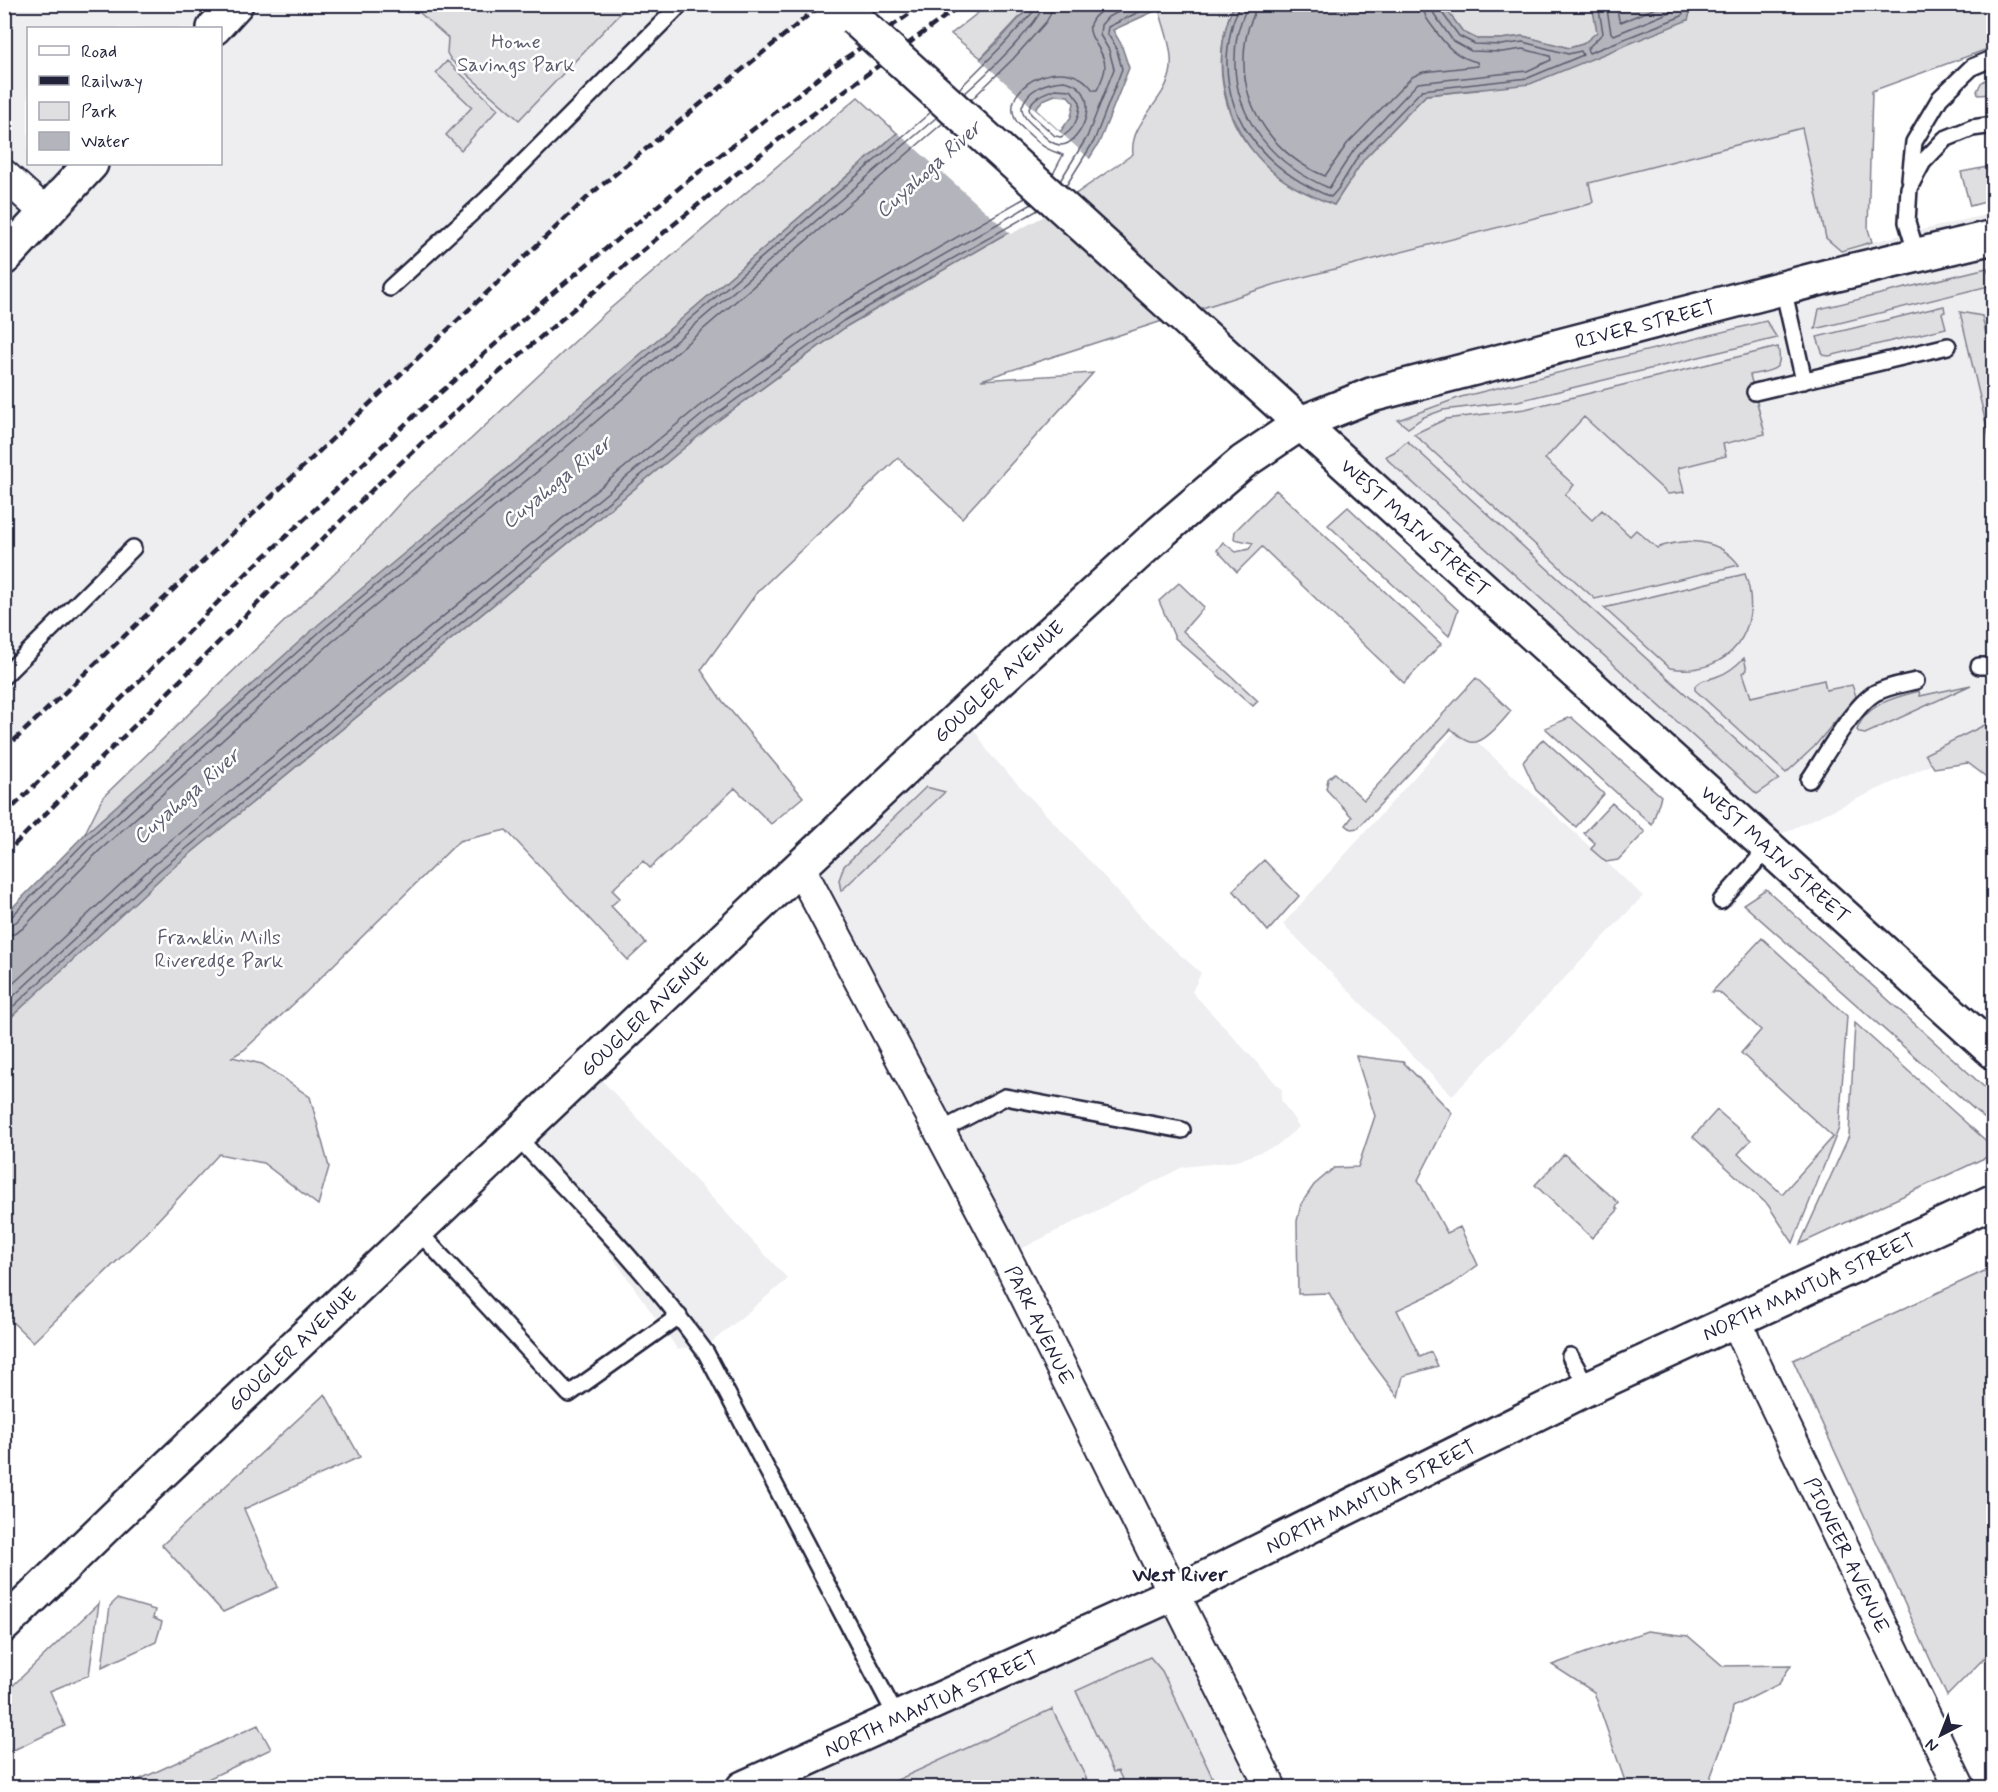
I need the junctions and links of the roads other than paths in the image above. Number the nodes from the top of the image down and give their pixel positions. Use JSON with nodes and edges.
{"nodes":[{"id":1,"x":236,"y":4,"type":"edge"},
{"id":2,"x":681,"y":4,"type":"edge"},
{"id":3,"x":847,"y":11,"type":"edge"},
{"id":4,"x":215,"y":27,"type":"edge"},
{"id":5,"x":1994,"y":58,"type":"edge"},
{"id":6,"x":1994,"y":125,"type":"edge"},
{"id":7,"x":90,"y":165,"type":"edge"},
{"id":8,"x":4,"y":175,"type":"edge"},
{"id":9,"x":1909,"y":188,"type":"junction"},
{"id":10,"x":46,"y":213,"type":"junction"},
{"id":11,"x":1994,"y":237,"type":"edge"},
{"id":12,"x":1917,"y":255,"type":"junction"},
{"id":13,"x":4,"y":258,"type":"edge"},
{"id":14,"x":390,"y":288,"type":"dead end"},
{"id":15,"x":1783,"y":288,"type":"junction"},
{"id":16,"x":1948,"y":346,"type":"dead end"},
{"id":17,"x":1804,"y":381,"type":"junction"},
{"id":18,"x":1755,"y":393,"type":"dead end"},
{"id":19,"x":1301,"y":423,"type":"junction"},
{"id":20,"x":133,"y":548,"type":"dead end"},
{"id":21,"x":4,"y":676,"type":"edge"},
{"id":22,"x":1916,"y":681,"type":"dead end"},
{"id":23,"x":1809,"y":780,"type":"dead end"},
{"id":24,"x":1769,"y":847,"type":"junction"},
{"id":25,"x":800,"y":868,"type":"junction"},
{"id":26,"x":1720,"y":901,"type":"dead end"},
{"id":27,"x":1994,"y":1052,"type":"edge"},
{"id":28,"x":1182,"y":1130,"type":"dead end"},
{"id":29,"x":940,"y":1131,"type":"junction"},
{"id":30,"x":517,"y":1136,"type":"junction"},
{"id":31,"x":1994,"y":1201,"type":"edge"},
{"id":32,"x":417,"y":1230,"type":"junction"},
{"id":33,"x":679,"y":1316,"type":"junction"},
{"id":34,"x":1736,"y":1320,"type":"junction"},
{"id":35,"x":1570,"y":1356,"type":"dead end"},
{"id":36,"x":1587,"y":1388,"type":"junction"},
{"id":37,"x":1175,"y":1593,"type":"junction"},
{"id":38,"x":4,"y":1625,"type":"edge"},
{"id":39,"x":897,"y":1718,"type":"junction"},
{"id":40,"x":743,"y":1788,"type":"edge"},
{"id":41,"x":1271,"y":1788,"type":"edge"},
{"id":42,"x":1960,"y":1788,"type":"edge"}],
"edges":[{"from":1,"to":4,"type":"main road"},
{"from":2,"to":14,"type":"lane"},
{"from":3,"to":19,"type":"main road","name":"WEST MAIN STREET","bridge":true},
{"from":5,"to":9,"type":"lane"},
{"from":6,"to":9,"type":"lane"},
{"from":7,"to":10,"type":"main road"},
{"from":8,"to":10,"type":"street"},
{"from":9,"to":12,"type":"lane"},
{"from":10,"to":13,"type":"main road"},
{"from":11,"to":12,"type":"main road","name":"RIVER STREET"},
{"from":12,"to":15,"type":"main road","name":"RIVER STREET"},
{"from":15,"to":17,"type":"lane"},
{"from":15,"to":19,"type":"main road","name":"RIVER STREET"},
{"from":16,"to":17,"type":"lane"},
{"from":17,"to":18,"type":"lane"},
{"from":19,"to":24,"type":"main road","name":"WEST MAIN STREET"},
{"from":19,"to":25,"type":"main road","name":"GOUGLER AVENUE"},
{"from":20,"to":21,"type":"lane"},
{"from":22,"to":23,"type":"lane"},
{"from":24,"to":26,"type":"lane"},
{"from":24,"to":27,"type":"main road","name":"WEST MAIN STREET"},
{"from":25,"to":29,"type":"street","name":"PARK AVENUE"},
{"from":25,"to":30,"type":"main road","name":"GOUGLER AVENUE"},
{"from":28,"to":29,"type":"lane"},
{"from":29,"to":37,"type":"street","name":"PARK AVENUE"},
{"from":30,"to":32,"type":"main road","name":"GOUGLER AVENUE"},
{"from":30,"to":33,"type":"lane"},
{"from":31,"to":34,"type":"main road","name":"NORTH MANTUA STREET"},
{"from":32,"to":33,"type":"lane"},
{"from":32,"to":38,"type":"main road","name":"GOUGLER AVENUE"},
{"from":33,"to":39,"type":"lane"},
{"from":34,"to":36,"type":"main road","name":"NORTH MANTUA STREET"},
{"from":34,"to":42,"type":"street","name":"PIONEER AVENUE"},
{"from":35,"to":36,"type":"lane"},
{"from":36,"to":37,"type":"main road","name":"NORTH MANTUA STREET"},
{"from":37,"to":39,"type":"main road","name":"NORTH MANTUA STREET"},
{"from":37,"to":41,"type":"street","name":"PARK AVENUE"},
{"from":39,"to":40,"type":"main road","name":"NORTH MANTUA STREET"}]}
